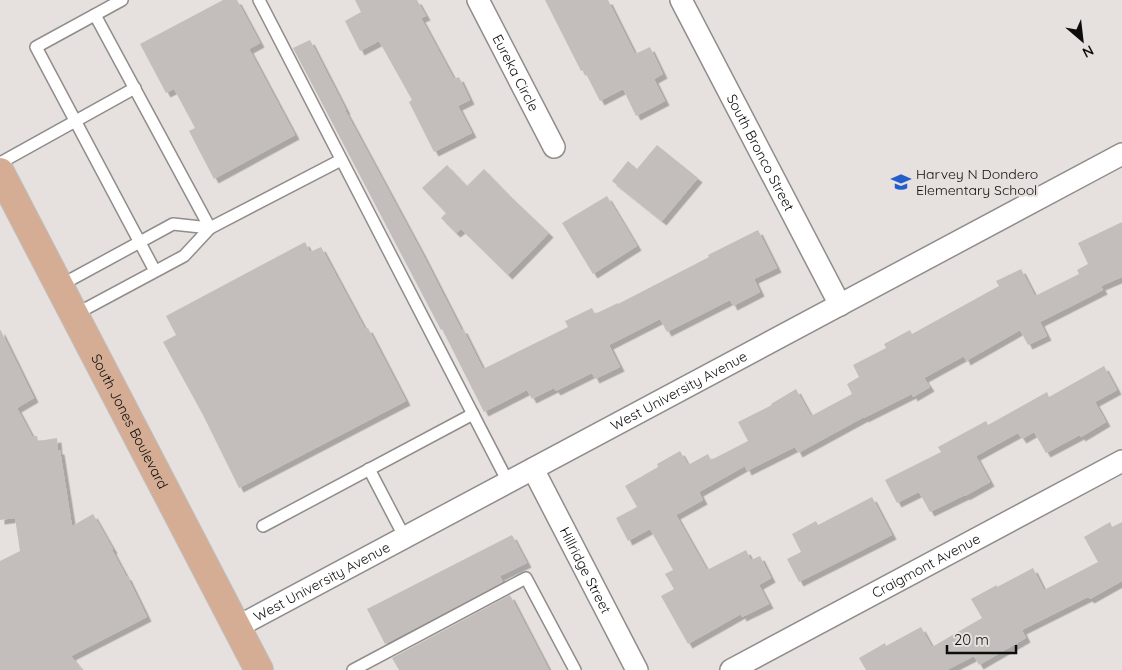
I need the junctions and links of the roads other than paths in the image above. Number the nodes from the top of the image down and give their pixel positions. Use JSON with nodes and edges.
{"nodes":[{"id":1,"x":122,"y":0,"type":"edge"},
{"id":2,"x":258,"y":0,"type":"edge"},
{"id":3,"x":478,"y":0,"type":"edge"},
{"id":4,"x":681,"y":0,"type":"edge"},
{"id":5,"x":95,"y":15,"type":"junction"},
{"id":6,"x":134,"y":88,"type":"junction"},
{"id":7,"x":75,"y":120,"type":"junction"},
{"id":8,"x":554,"y":147,"type":"dead end"},
{"id":9,"x":1122,"y":154,"type":"edge"},
{"id":10,"x":342,"y":160,"type":"junction"},
{"id":11,"x":0,"y":163,"type":"edge"},
{"id":12,"x":0,"y":172,"type":"edge"},
{"id":13,"x":210,"y":228,"type":"junction"},
{"id":14,"x":140,"y":242,"type":"junction"},
{"id":15,"x":155,"y":271,"type":"junction"},
{"id":16,"x":59,"y":286,"type":"junction"},
{"id":17,"x":840,"y":305,"type":"junction"},
{"id":18,"x":74,"y":315,"type":"junction"},
{"id":19,"x":473,"y":414,"type":"junction"},
{"id":20,"x":1122,"y":461,"type":"edge"},
{"id":21,"x":369,"y":469,"type":"junction"},
{"id":22,"x":533,"y":469,"type":"junction"},
{"id":23,"x":508,"y":482,"type":"junction"},
{"id":24,"x":263,"y":526,"type":"dead end"},
{"id":25,"x":405,"y":538,"type":"junction"},
{"id":26,"x":237,"y":627,"type":"junction"},
{"id":27,"x":355,"y":669,"type":"edge"},
{"id":28,"x":259,"y":670,"type":"edge"},
{"id":29,"x":575,"y":670,"type":"edge"},
{"id":30,"x":637,"y":670,"type":"edge"},
{"id":31,"x":731,"y":670,"type":"edge"}],
"edges":[{"from":1,"to":5,"type":"lane"},
{"from":2,"to":10,"type":"lane"},
{"from":3,"to":8,"type":"street","name":"Eureka Circle"},
{"from":4,"to":17,"type":"street","name":"South Bronco Street"},
{"from":5,"to":6,"type":"lane"},
{"from":5,"to":7,"type":"lane"},
{"from":6,"to":7,"type":"lane"},
{"from":6,"to":13,"type":"lane"},
{"from":7,"to":11,"type":"lane"},
{"from":7,"to":14,"type":"lane"},
{"from":9,"to":17,"type":"street","name":"West University Avenue"},
{"from":10,"to":13,"type":"lane"},
{"from":10,"to":19,"type":"lane"},
{"from":12,"to":16,"type":"main road","name":"South Jones Boulevard"},
{"from":13,"to":14,"type":"lane"},
{"from":13,"to":15,"type":"lane"},
{"from":14,"to":15,"type":"lane"},
{"from":14,"to":16,"type":"lane"},
{"from":15,"to":18,"type":"lane"},
{"from":16,"to":18,"type":"main road","name":"South Jones Boulevard"},
{"from":17,"to":22,"type":"street","name":"West University Avenue"},
{"from":18,"to":26,"type":"main road","name":"South Jones Boulevard"},
{"from":19,"to":21,"type":"lane"},
{"from":19,"to":23,"type":"lane"},
{"from":20,"to":31,"type":"street","name":"Craigmont Avenue"},
{"from":21,"to":24,"type":"lane"},
{"from":21,"to":25,"type":"lane"},
{"from":22,"to":23,"type":"street","name":"West University Avenue"},
{"from":22,"to":30,"type":"street","name":"Hillridge Street"},
{"from":23,"to":25,"type":"street","name":"West University Avenue"},
{"from":25,"to":26,"type":"street","name":"West University Avenue"},
{"from":26,"to":28,"type":"main road","name":"South Jones Boulevard"},
{"from":27,"to":29,"type":"lane"}]}
